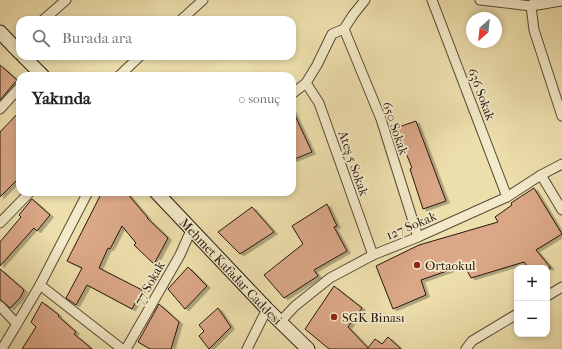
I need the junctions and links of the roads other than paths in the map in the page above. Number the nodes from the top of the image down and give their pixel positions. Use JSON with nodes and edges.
{"nodes":[{"id":1,"x":66,"y":0,"type":"edge"},
{"id":2,"x":203,"y":0,"type":"edge"},
{"id":3,"x":365,"y":0,"type":"edge"},
{"id":4,"x":432,"y":0,"type":"edge"},
{"id":5,"x":480,"y":0,"type":"edge"},
{"id":6,"x":562,"y":1,"type":"edge"},
{"id":7,"x":533,"y":3,"type":"edge"},
{"id":8,"x":48,"y":16,"type":"edge"},
{"id":9,"x":185,"y":16,"type":"edge"},
{"id":10,"x":344,"y":29,"type":"junction"},
{"id":11,"x":0,"y":32,"type":"edge"},
{"id":12,"x":16,"y":44,"type":"edge"},
{"id":13,"x":26,"y":60,"type":"edge"},
{"id":14,"x":136,"y":60,"type":"edge"},
{"id":15,"x":35,"y":72,"type":"edge"},
{"id":16,"x":123,"y":72,"type":"edge"},
{"id":17,"x":306,"y":83,"type":"junction"},
{"id":18,"x":16,"y":91,"type":"edge"},
{"id":19,"x":296,"y":91,"type":"edge"},
{"id":20,"x":0,"y":109,"type":"edge"},
{"id":21,"x":562,"y":116,"type":"edge"},
{"id":22,"x":562,"y":164,"type":"edge"},
{"id":23,"x":541,"y":175,"type":"junction"},
{"id":24,"x":26,"y":196,"type":"edge"},
{"id":25,"x":86,"y":196,"type":"edge"},
{"id":26,"x":160,"y":196,"type":"edge"},
{"id":27,"x":507,"y":196,"type":"junction"},
{"id":28,"x":562,"y":210,"type":"edge"},
{"id":29,"x":0,"y":223,"type":"edge"},
{"id":30,"x":192,"y":228,"type":"junction"},
{"id":31,"x":418,"y":238,"type":"junction"},
{"id":32,"x":373,"y":255,"type":"junction"},
{"id":33,"x":40,"y":285,"type":"junction"},
{"id":34,"x":562,"y":287,"type":"edge"},
{"id":35,"x":550,"y":294,"type":"edge"},
{"id":36,"x":0,"y":306,"type":"edge"},
{"id":37,"x":267,"y":309,"type":"junction"},
{"id":38,"x":514,"y":316,"type":"edge"},
{"id":39,"x":280,"y":322,"type":"junction"},
{"id":40,"x":17,"y":324,"type":"junction"},
{"id":41,"x":2,"y":349,"type":"edge"},
{"id":42,"x":122,"y":349,"type":"edge"},
{"id":43,"x":126,"y":349,"type":"edge"},
{"id":44,"x":247,"y":349,"type":"edge"},
{"id":45,"x":308,"y":349,"type":"edge"},
{"id":46,"x":466,"y":349,"type":"edge"}],
"edges":[{"from":1,"to":8,"type":"street"},
{"from":2,"to":9,"type":"street"},
{"from":3,"to":10,"type":"street"},
{"from":4,"to":27,"type":"street","name":"636 Sokak"},
{"from":5,"to":7,"type":"street"},
{"from":6,"to":7,"type":"street"},
{"from":7,"to":21,"type":"street"},
{"from":10,"to":17,"type":"street"},
{"from":10,"to":31,"type":"street","name":"650 Sokak"},
{"from":11,"to":12,"type":"main road"},
{"from":13,"to":15,"type":"main road"},
{"from":14,"to":16,"type":"street"},
{"from":17,"to":19,"type":"street"},
{"from":17,"to":32,"type":"street","name":"Ateş 5 Sokak"},
{"from":18,"to":20,"type":"street"},
{"from":22,"to":23,"type":"street","name":"127 Sokak"},
{"from":23,"to":27,"type":"street","name":"127 Sokak"},
{"from":23,"to":28,"type":"street"},
{"from":24,"to":29,"type":"street"},
{"from":25,"to":33,"type":"street"},
{"from":26,"to":30,"type":"main road","name":"Mehmet Kafadar Caddesi"},
{"from":27,"to":31,"type":"street","name":"127 Sokak"},
{"from":30,"to":37,"type":"main road","name":"Mehmet Kafadar Caddesi"},
{"from":30,"to":43,"type":"street","name":"77 Sokak"},
{"from":31,"to":32,"type":"street","name":"127 Sokak"},
{"from":32,"to":39,"type":"street","name":"127 Sokak"},
{"from":33,"to":40,"type":"street"},
{"from":33,"to":42,"type":"street"},
{"from":34,"to":35,"type":"street"},
{"from":36,"to":40,"type":"street"},
{"from":37,"to":39,"type":"main road","name":"Mehmet Kafadar Caddesi"},
{"from":37,"to":44,"type":"street"},
{"from":38,"to":46,"type":"street"},
{"from":39,"to":45,"type":"main road","name":"Mehmet Kafadar Caddesi"},
{"from":40,"to":41,"type":"street"}]}
